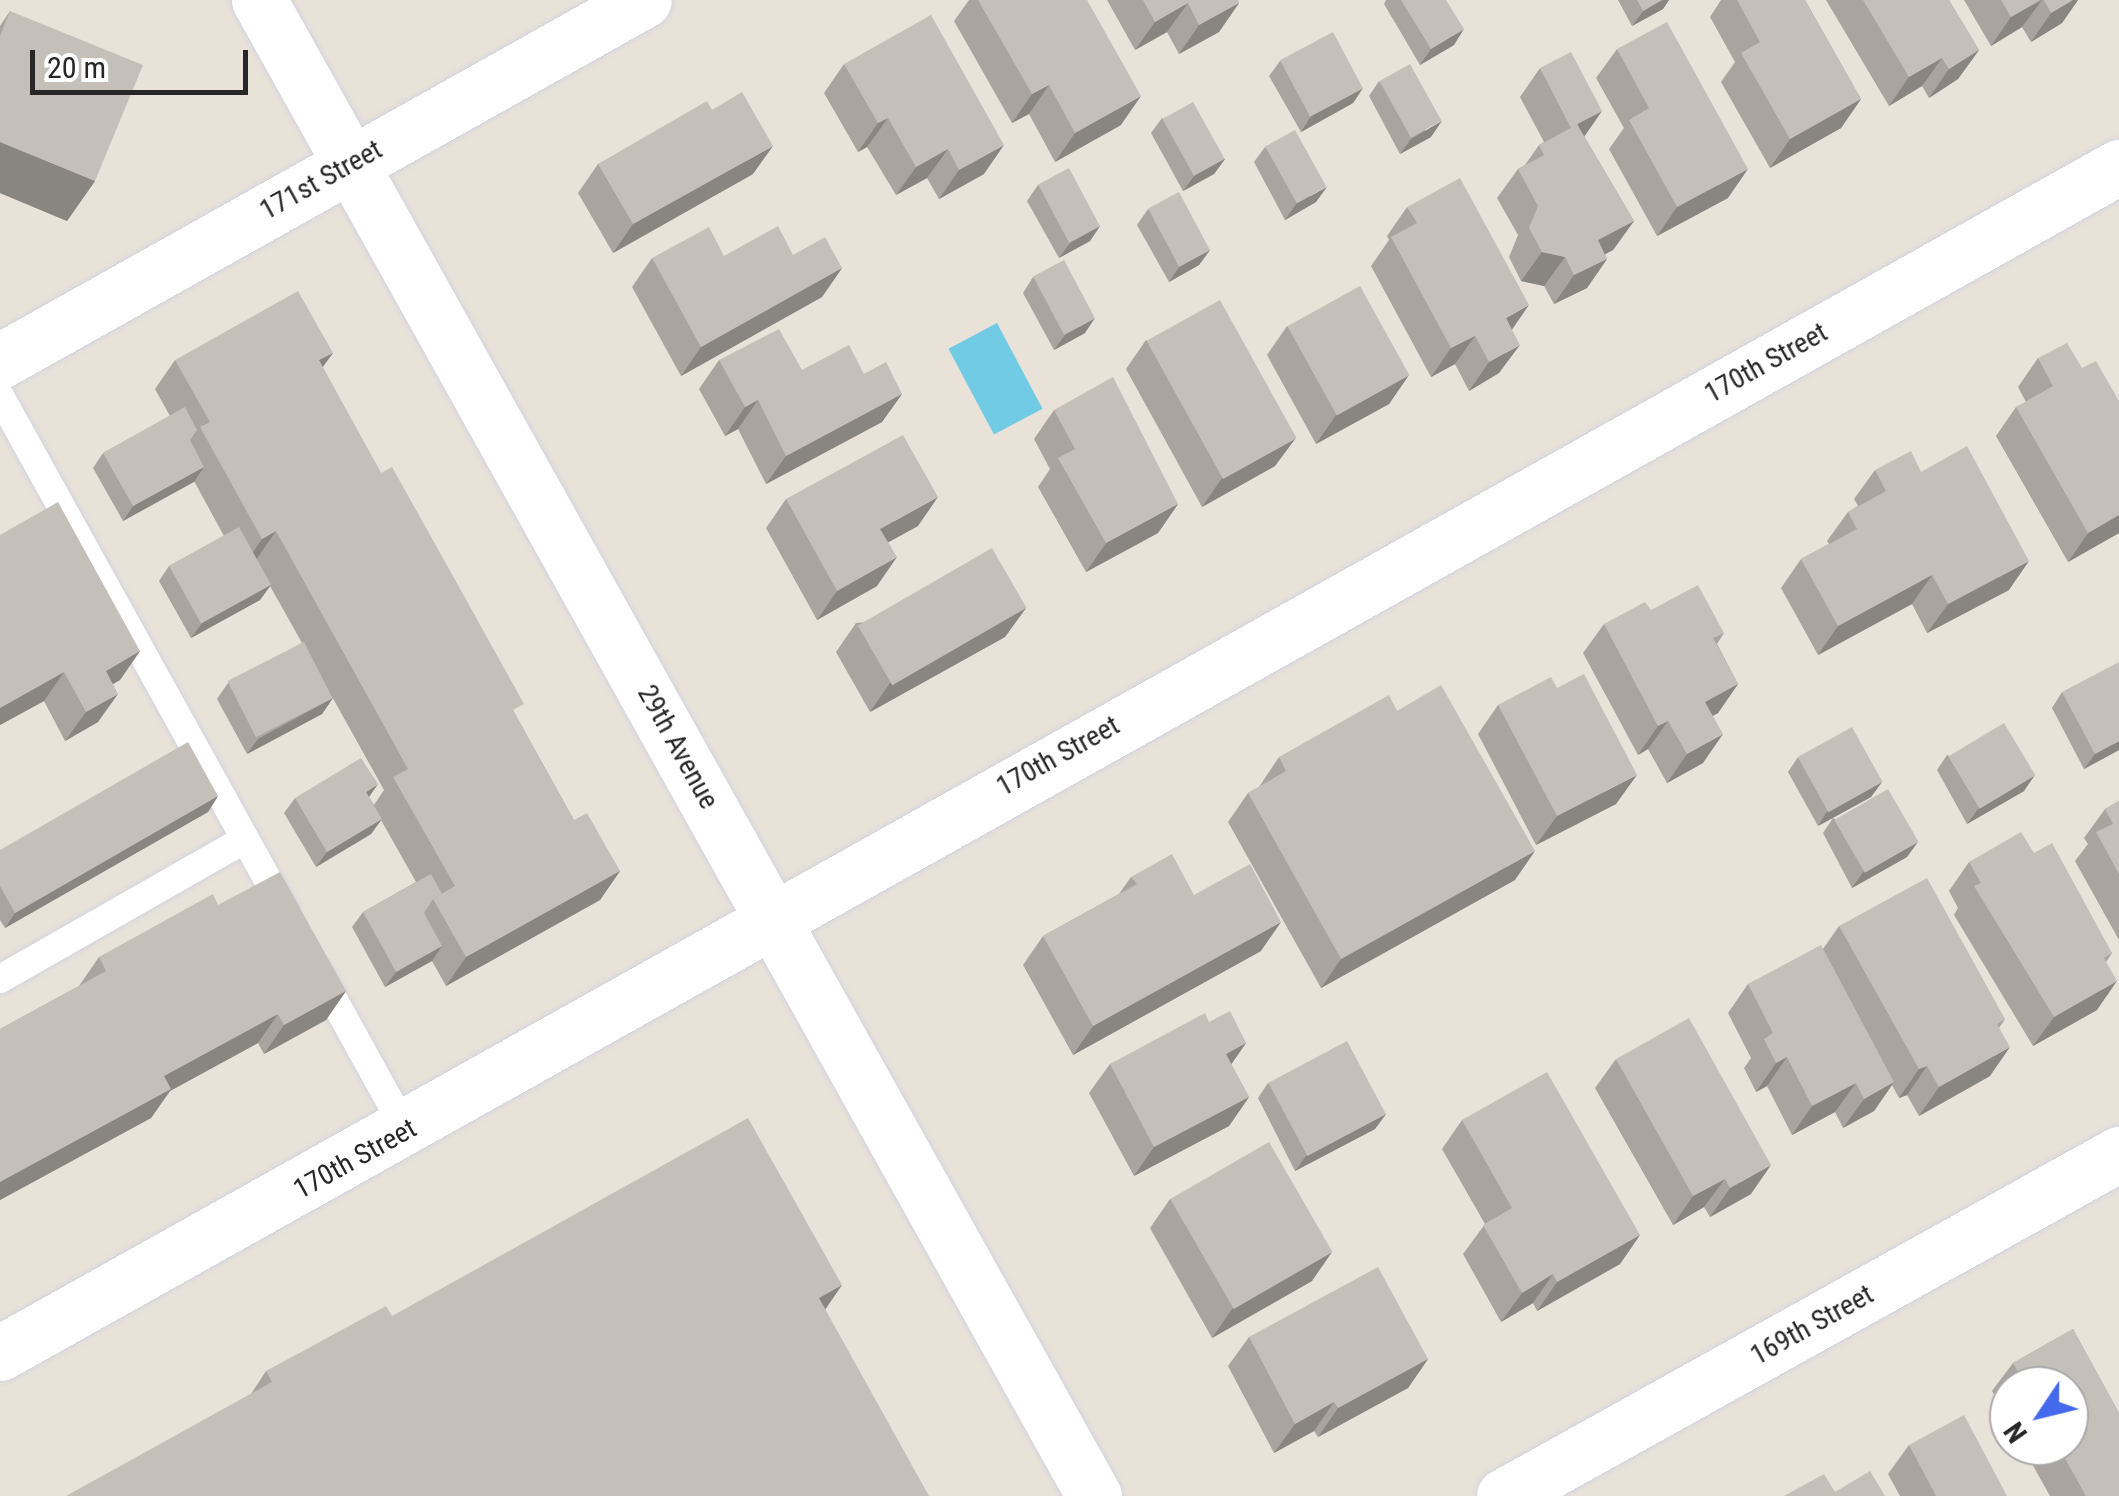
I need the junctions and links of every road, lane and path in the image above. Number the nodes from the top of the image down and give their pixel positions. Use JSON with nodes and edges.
{"nodes":[{"id":1,"x":259,"y":0,"type":"edge"},
{"id":2,"x":644,"y":0,"type":"edge"},
{"id":3,"x":353,"y":162,"type":"junction"},
{"id":4,"x":2119,"y":166,"type":"edge"},
{"id":5,"x":0,"y":362,"type":"edge"},
{"id":6,"x":0,"y":396,"type":"edge"},
{"id":7,"x":245,"y":839,"type":"junction"},
{"id":8,"x":772,"y":916,"type":"junction"},
{"id":9,"x":0,"y":979,"type":"edge"},
{"id":10,"x":406,"y":1131,"type":"junction"},
{"id":11,"x":2119,"y":1154,"type":"edge"},
{"id":12,"x":0,"y":1353,"type":"edge"},
{"id":13,"x":1094,"y":1496,"type":"edge"},
{"id":14,"x":1504,"y":1496,"type":"edge"}],
"edges":[{"from":1,"to":3,"type":"street","name":"29th Avenue"},
{"from":2,"to":3,"type":"street","name":"171st Street"},
{"from":3,"to":5,"type":"street","name":"171st Street"},
{"from":3,"to":8,"type":"street","name":"29th Avenue"},
{"from":4,"to":8,"type":"street","name":"170th Street"},
{"from":6,"to":7,"type":"lane"},
{"from":7,"to":9,"type":"lane"},
{"from":7,"to":10,"type":"lane"},
{"from":8,"to":10,"type":"street","name":"170th Street"},
{"from":8,"to":13,"type":"street","name":"29th Avenue"},
{"from":10,"to":12,"type":"street","name":"170th Street"},
{"from":11,"to":14,"type":"street","name":"169th Street"}]}
